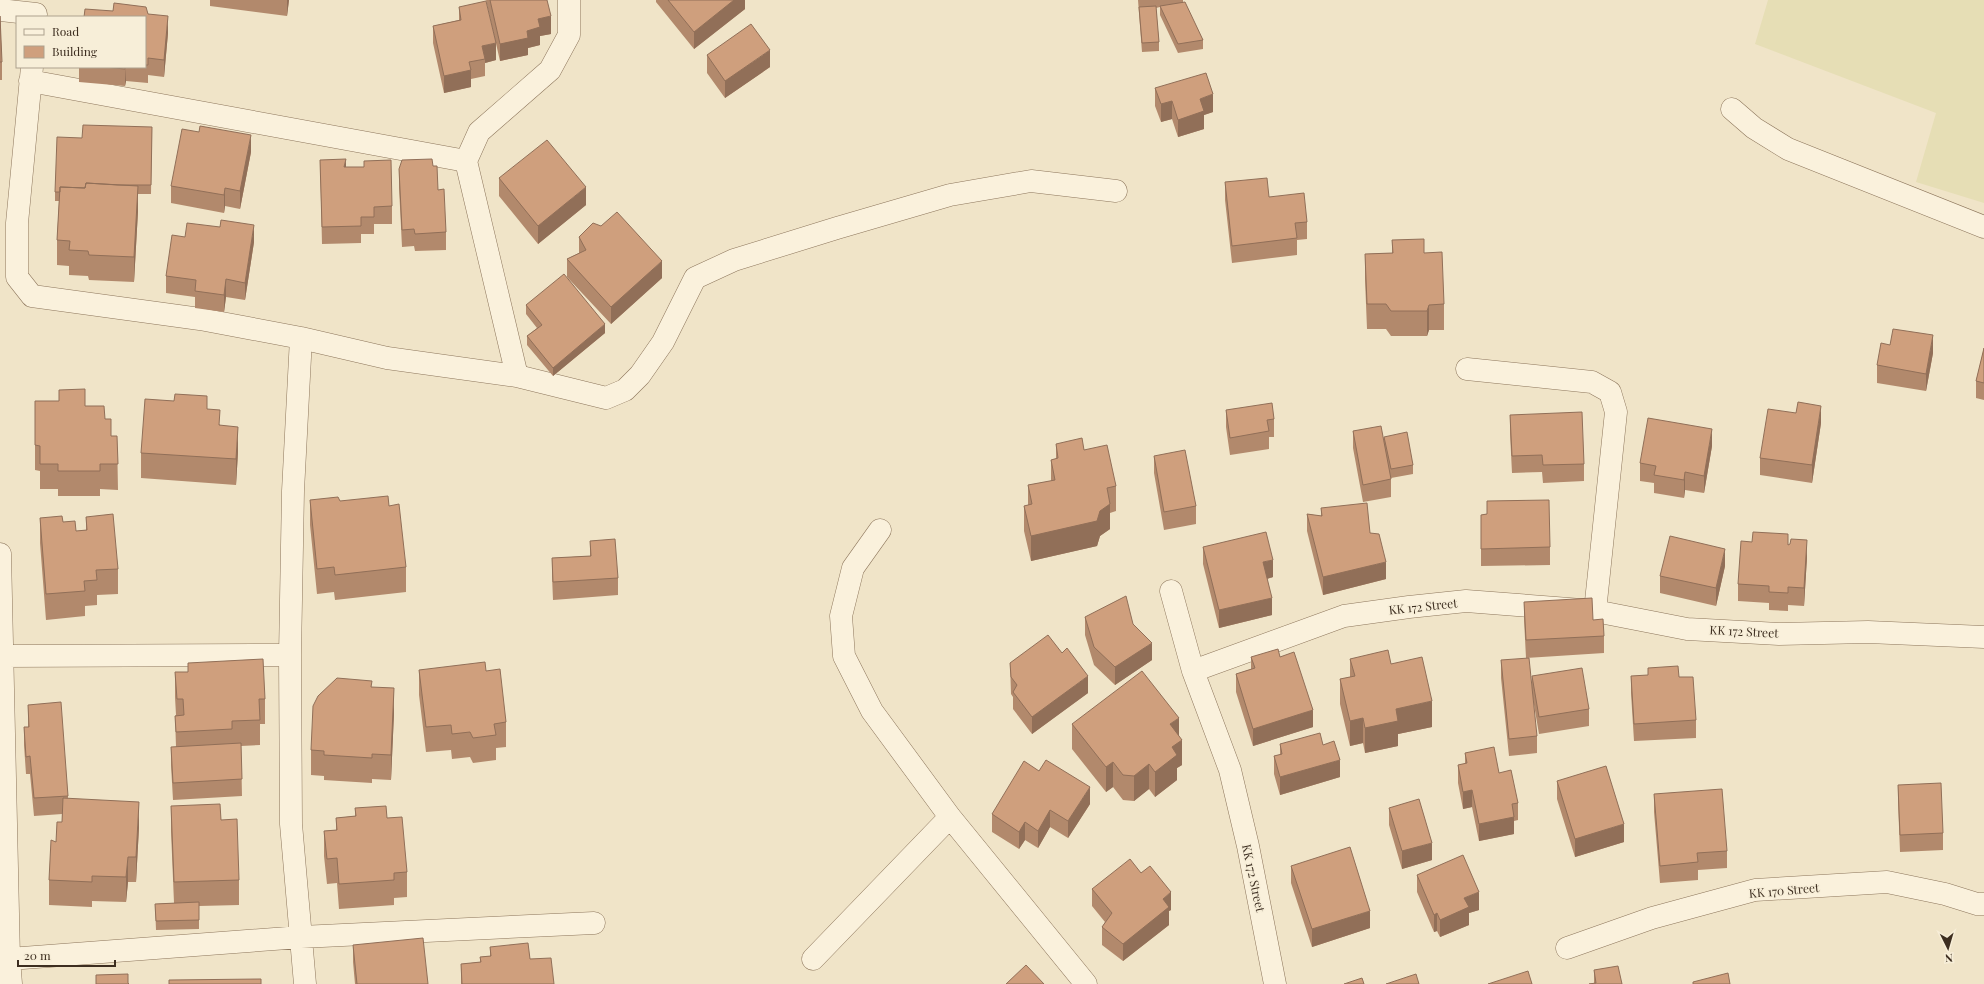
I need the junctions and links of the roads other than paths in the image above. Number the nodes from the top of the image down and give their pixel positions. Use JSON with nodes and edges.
{"nodes":[{"id":1,"x":569,"y":0,"type":"edge"},
{"id":2,"x":0,"y":10,"type":"edge"},
{"id":3,"x":36,"y":10,"type":"edge"},
{"id":4,"x":31,"y":74,"type":"edge"},
{"id":5,"x":1732,"y":109,"type":"dead end"},
{"id":6,"x":466,"y":161,"type":"junction"},
{"id":7,"x":1116,"y":191,"type":"dead end"},
{"id":8,"x":8,"y":222,"type":"edge"},
{"id":9,"x":1984,"y":227,"type":"edge"},
{"id":10,"x":301,"y":338,"type":"junction"},
{"id":11,"x":1467,"y":369,"type":"dead end"},
{"id":12,"x":517,"y":376,"type":"junction"},
{"id":13,"x":880,"y":530,"type":"dead end"},
{"id":14,"x":0,"y":554,"type":"edge"},
{"id":15,"x":1171,"y":591,"type":"dead end"},
{"id":16,"x":1595,"y":610,"type":"junction"},
{"id":17,"x":1984,"y":637,"type":"edge"},
{"id":18,"x":290,"y":655,"type":"junction"},
{"id":19,"x":2,"y":656,"type":"junction"},
{"id":20,"x":1193,"y":671,"type":"junction"},
{"id":21,"x":950,"y":817,"type":"junction"},
{"id":22,"x":1984,"y":904,"type":"edge"},
{"id":23,"x":594,"y":923,"type":"dead end"},
{"id":24,"x":301,"y":937,"type":"junction"},
{"id":25,"x":1567,"y":948,"type":"dead end"},
{"id":26,"x":9,"y":959,"type":"junction"},
{"id":27,"x":813,"y":959,"type":"dead end"},
{"id":28,"x":11,"y":984,"type":"edge"},
{"id":29,"x":305,"y":984,"type":"edge"},
{"id":30,"x":1086,"y":984,"type":"edge"},
{"id":31,"x":1275,"y":984,"type":"edge"}],
"edges":[{"from":1,"to":6,"type":"street"},
{"from":2,"to":3,"type":"street"},
{"from":4,"to":6,"type":"street"},
{"from":4,"to":8,"type":"street"},
{"from":5,"to":9,"type":"street"},
{"from":6,"to":12,"type":"street"},
{"from":7,"to":12,"type":"street"},
{"from":8,"to":10,"type":"street"},
{"from":10,"to":12,"type":"street"},
{"from":10,"to":18,"type":"street"},
{"from":11,"to":16,"type":"street"},
{"from":13,"to":21,"type":"street"},
{"from":14,"to":19,"type":"street"},
{"from":15,"to":20,"type":"street"},
{"from":16,"to":17,"type":"street","name":"KK 172 Street"},
{"from":16,"to":20,"type":"street","name":"KK 172 Street"},
{"from":18,"to":19,"type":"street"},
{"from":18,"to":24,"type":"street"},
{"from":19,"to":26,"type":"street"},
{"from":20,"to":31,"type":"street","name":"KK 172 Street"},
{"from":21,"to":27,"type":"street"},
{"from":21,"to":30,"type":"street"},
{"from":22,"to":25,"type":"street","name":"KK 170 Street"},
{"from":23,"to":24,"type":"street"},
{"from":24,"to":26,"type":"street"},
{"from":24,"to":29,"type":"street"},
{"from":26,"to":28,"type":"street"}]}
